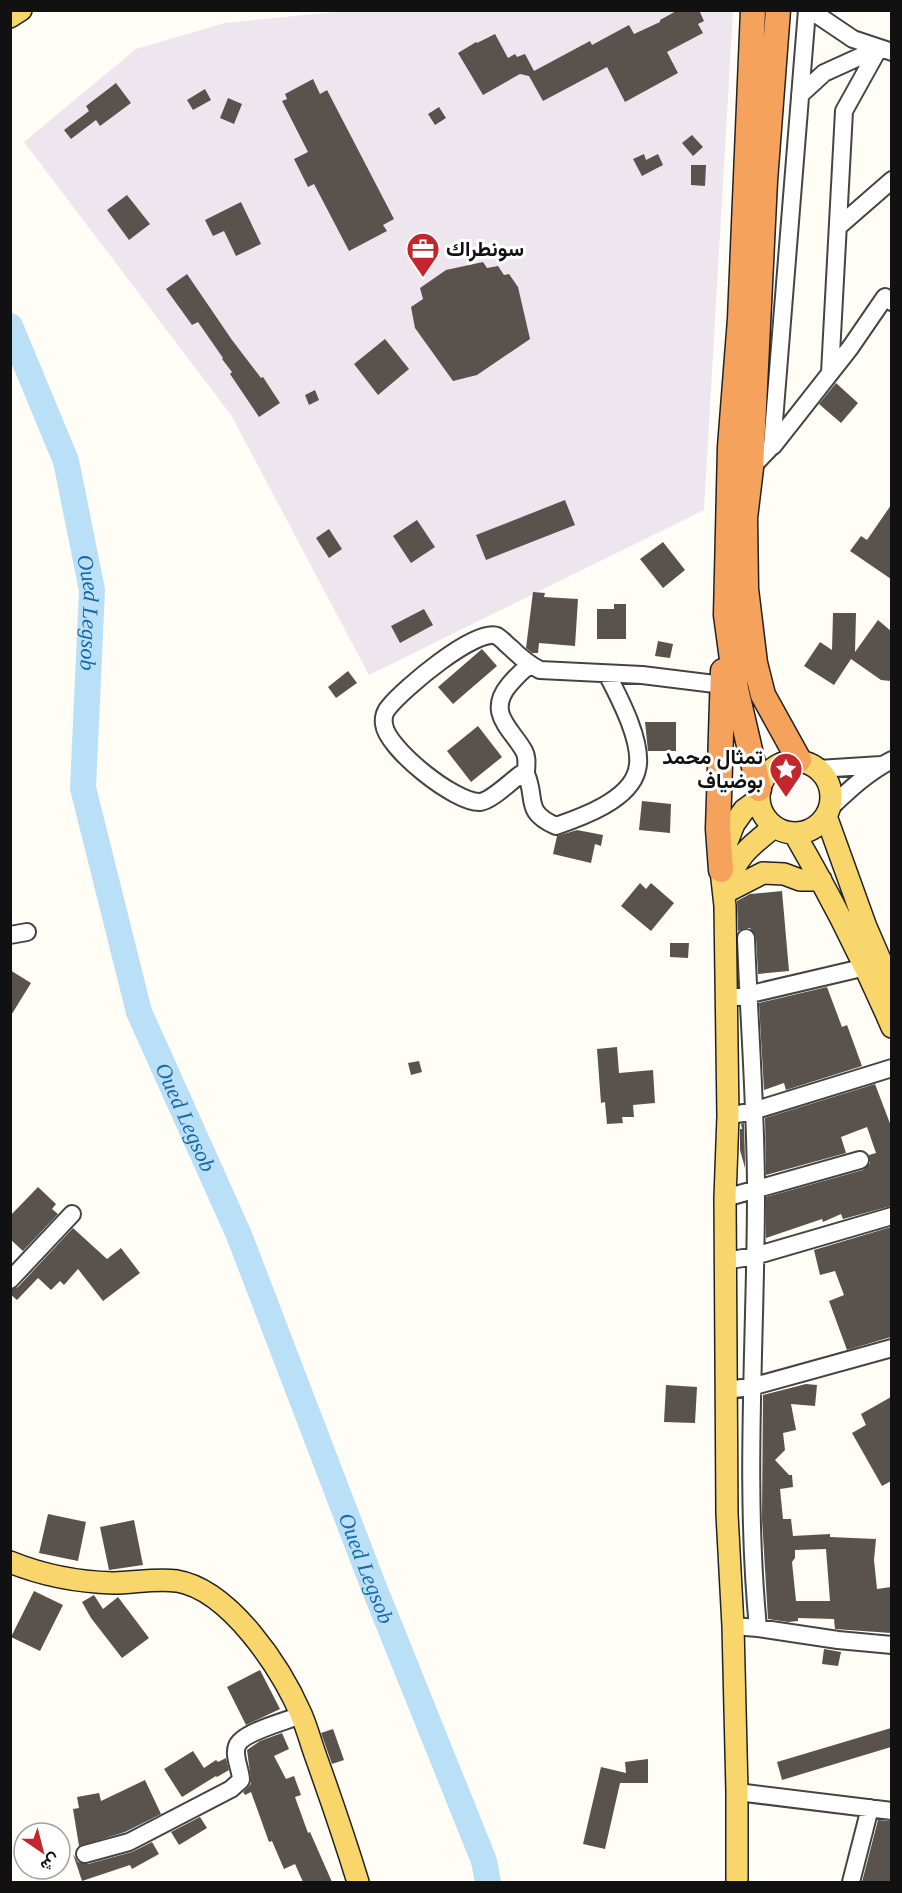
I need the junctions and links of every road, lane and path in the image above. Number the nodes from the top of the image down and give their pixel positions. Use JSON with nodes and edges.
{"nodes":[{"id":1,"x":21,"y":10,"type":"edge"},
{"id":2,"x":753,"y":10,"type":"edge"},
{"id":3,"x":777,"y":10,"type":"edge"},
{"id":4,"x":809,"y":10,"type":"edge"},
{"id":5,"x":10,"y":18,"type":"edge"},
{"id":6,"x":885,"y":50,"type":"edge"},
{"id":7,"x":800,"y":95,"type":"junction"},
{"id":8,"x":891,"y":180,"type":"edge"},
{"id":9,"x":838,"y":227,"type":"junction"},
{"id":10,"x":891,"y":302,"type":"edge"},
{"id":11,"x":830,"y":373,"type":"junction"},
{"id":12,"x":776,"y":399,"type":"junction"},
{"id":13,"x":804,"y":406,"type":"junction"},
{"id":14,"x":772,"y":446,"type":"junction"},
{"id":15,"x":751,"y":468,"type":"junction"},
{"id":16,"x":726,"y":615,"type":"junction"},
{"id":17,"x":529,"y":665,"type":"junction"},
{"id":18,"x":607,"y":674,"type":"junction"},
{"id":19,"x":723,"y":685,"type":"junction"},
{"id":20,"x":887,"y":763,"type":"edge"},
{"id":21,"x":809,"y":764,"type":"junction"},
{"id":22,"x":526,"y":774,"type":"junction"},
{"id":23,"x":759,"y":794,"type":"junction"},
{"id":24,"x":828,"y":812,"type":"junction"},
{"id":25,"x":784,"y":830,"type":"junction"},
{"id":26,"x":821,"y":880,"type":"junction"},
{"id":27,"x":725,"y":889,"type":"junction"},
{"id":28,"x":746,"y":938,"type":"dead end"},
{"id":29,"x":866,"y":967,"type":"junction"},
{"id":30,"x":891,"y":987,"type":"edge"},
{"id":31,"x":738,"y":997,"type":"junction"},
{"id":32,"x":891,"y":1027,"type":"edge"},
{"id":33,"x":891,"y":1068,"type":"edge"},
{"id":34,"x":753,"y":1111,"type":"junction"},
{"id":35,"x":728,"y":1116,"type":"junction"},
{"id":36,"x":860,"y":1160,"type":"dead end"},
{"id":37,"x":756,"y":1190,"type":"junction"},
{"id":38,"x":725,"y":1198,"type":"junction"},
{"id":39,"x":72,"y":1214,"type":"dead end"},
{"id":40,"x":891,"y":1216,"type":"edge"},
{"id":41,"x":755,"y":1256,"type":"junction"},
{"id":42,"x":725,"y":1262,"type":"junction"},
{"id":43,"x":10,"y":1280,"type":"edge"},
{"id":44,"x":891,"y":1348,"type":"edge"},
{"id":45,"x":751,"y":1387,"type":"junction"},
{"id":46,"x":725,"y":1390,"type":"junction"},
{"id":47,"x":727,"y":1514,"type":"junction"},
{"id":48,"x":753,"y":1515,"type":"junction"},
{"id":49,"x":10,"y":1562,"type":"edge"},
{"id":50,"x":733,"y":1626,"type":"junction"},
{"id":51,"x":758,"y":1628,"type":"junction"},
{"id":52,"x":891,"y":1645,"type":"edge"},
{"id":53,"x":301,"y":1715,"type":"junction"},
{"id":54,"x":737,"y":1792,"type":"junction"},
{"id":55,"x":870,"y":1808,"type":"junction"},
{"id":56,"x":891,"y":1810,"type":"edge"},
{"id":57,"x":85,"y":1854,"type":"dead end"},
{"id":58,"x":358,"y":1882,"type":"edge"},
{"id":59,"x":737,"y":1882,"type":"edge"},
{"id":60,"x":851,"y":1882,"type":"edge"}],
"edges":[{"from":1,"to":5,"type":"main road"},
{"from":2,"to":16,"type":"highway"},
{"from":3,"to":15,"type":"highway"},
{"from":4,"to":6,"type":"street"},
{"from":4,"to":7,"type":"street"},
{"from":6,"to":7,"type":"street"},
{"from":6,"to":9,"type":"street"},
{"from":7,"to":12,"type":"street"},
{"from":8,"to":9,"type":"street"},
{"from":9,"to":11,"type":"street"},
{"from":10,"to":11,"type":"street"},
{"from":11,"to":13,"type":"street"},
{"from":12,"to":13,"type":"street"},
{"from":12,"to":14,"type":"street"},
{"from":13,"to":14,"type":"street"},
{"from":14,"to":15,"type":"street"},
{"from":15,"to":21,"type":"highway"},
{"from":16,"to":19,"type":"highway"},
{"from":16,"to":23,"type":"highway"},
{"from":17,"to":18,"type":"street"},
{"from":17,"to":22,"type":"street"},
{"from":17,"to":22,"type":"street"},
{"from":18,"to":19,"type":"street"},
{"from":18,"to":22,"type":"street"},
{"from":19,"to":27,"type":"highway"},
{"from":20,"to":21,"type":"street"},
{"from":20,"to":24,"type":"street"},
{"from":21,"to":23,"type":"main road"},
{"from":21,"to":24,"type":"main road"},
{"from":23,"to":25,"type":"main road"},
{"from":23,"to":27,"type":"main road"},
{"from":24,"to":25,"type":"main road"},
{"from":24,"to":30,"type":"main road"},
{"from":25,"to":26,"type":"main road"},
{"from":25,"to":27,"type":"main road"},
{"from":26,"to":27,"type":"main road"},
{"from":26,"to":29,"type":"main road"},
{"from":27,"to":31,"type":"main road"},
{"from":28,"to":31,"type":"street"},
{"from":29,"to":31,"type":"street"},
{"from":29,"to":32,"type":"main road"},
{"from":31,"to":34,"type":"street"},
{"from":31,"to":35,"type":"main road"},
{"from":33,"to":34,"type":"street"},
{"from":34,"to":35,"type":"street"},
{"from":34,"to":37,"type":"street"},
{"from":35,"to":38,"type":"main road"},
{"from":36,"to":37,"type":"street"},
{"from":37,"to":38,"type":"street"},
{"from":37,"to":41,"type":"street"},
{"from":38,"to":42,"type":"main road"},
{"from":39,"to":43,"type":"street"},
{"from":40,"to":41,"type":"street"},
{"from":41,"to":42,"type":"street"},
{"from":41,"to":45,"type":"street"},
{"from":42,"to":46,"type":"main road"},
{"from":44,"to":45,"type":"street"},
{"from":45,"to":46,"type":"street"},
{"from":45,"to":48,"type":"street"},
{"from":46,"to":47,"type":"main road"},
{"from":47,"to":48,"type":"street"},
{"from":47,"to":50,"type":"main road"},
{"from":48,"to":51,"type":"street"},
{"from":49,"to":53,"type":"main road"},
{"from":50,"to":51,"type":"street"},
{"from":50,"to":54,"type":"main road"},
{"from":51,"to":52,"type":"street"},
{"from":53,"to":57,"type":"street"},
{"from":53,"to":58,"type":"main road"},
{"from":54,"to":55,"type":"street"},
{"from":54,"to":59,"type":"main road"},
{"from":55,"to":56,"type":"street"},
{"from":55,"to":60,"type":"street"}]}
